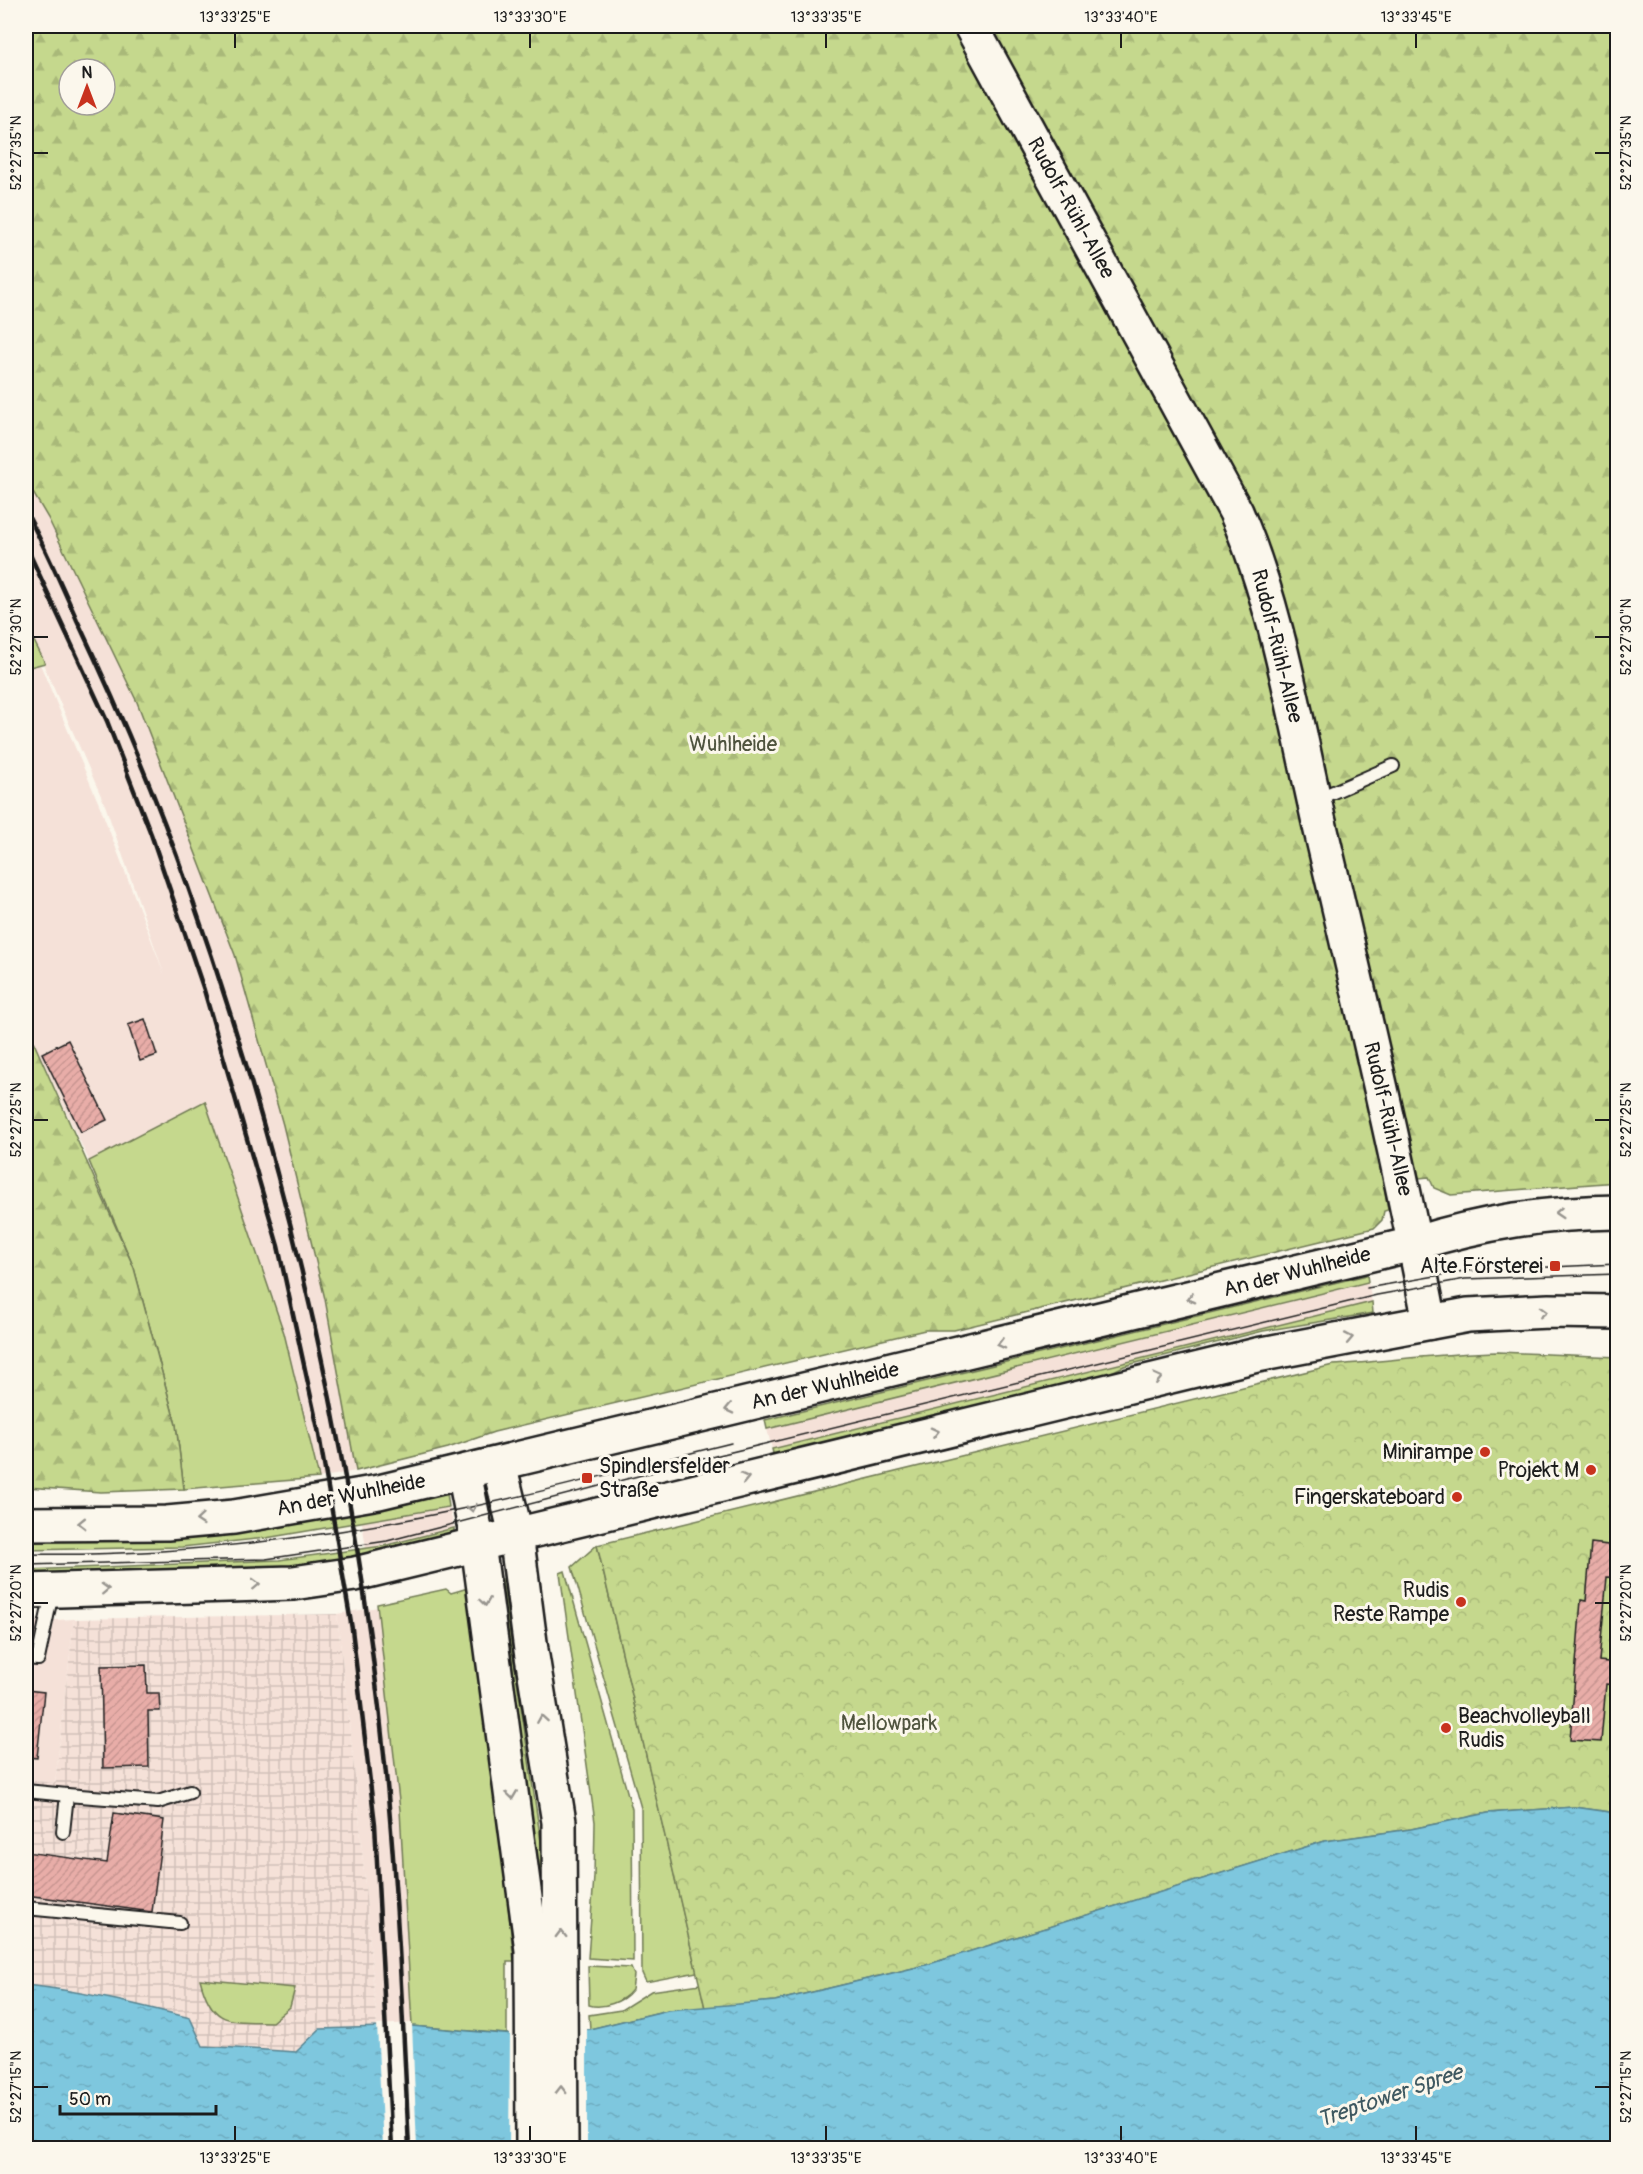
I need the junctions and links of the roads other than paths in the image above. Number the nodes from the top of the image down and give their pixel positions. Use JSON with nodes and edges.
{"nodes":[{"id":1,"x":971,"y":26,"type":"edge"},
{"id":2,"x":1393,"y":766,"type":"dead end"},
{"id":3,"x":1314,"y":801,"type":"junction"},
{"id":4,"x":1617,"y":1212,"type":"edge"},
{"id":5,"x":1413,"y":1244,"type":"junction"},
{"id":6,"x":1617,"y":1312,"type":"edge"},
{"id":7,"x":1430,"y":1322,"type":"junction"},
{"id":8,"x":500,"y":1464,"type":"junction"},
{"id":9,"x":464,"y":1472,"type":"junction"},
{"id":10,"x":26,"y":1524,"type":"edge"},
{"id":11,"x":516,"y":1534,"type":"junction"},
{"id":12,"x":478,"y":1544,"type":"junction"},
{"id":13,"x":39,"y":1591,"type":"edge"},
{"id":14,"x":26,"y":1658,"type":"edge"},
{"id":15,"x":26,"y":1791,"type":"edge"},
{"id":16,"x":190,"y":1792,"type":"dead end"},
{"id":17,"x":67,"y":1796,"type":"junction"},
{"id":18,"x":63,"y":1832,"type":"dead end"},
{"id":19,"x":26,"y":1908,"type":"edge"},
{"id":20,"x":180,"y":1923,"type":"dead end"},
{"id":21,"x":548,"y":1992,"type":"junction"},
{"id":22,"x":533,"y":2148,"type":"edge"},
{"id":23,"x":561,"y":2148,"type":"edge"}],
"edges":[{"from":1,"to":3,"type":"main road","name":"Rudolf-Rühl-Allee"},
{"from":2,"to":3,"type":"lane"},
{"from":3,"to":5,"type":"main road","name":"Rudolf-Rühl-Allee"},
{"from":4,"to":5,"type":"main road","name":"An der Wuhlheide","one_way":true},
{"from":5,"to":7,"type":"main road","name":"Rudolf-Rühl-Allee"},
{"from":5,"to":8,"type":"main road","name":"An der Wuhlheide","one_way":true},
{"from":7,"to":6,"type":"main road","one_way":true},
{"from":11,"to":7,"type":"main road","one_way":true},
{"from":8,"to":9,"type":"main road","name":"An der Wuhlheide"},
{"from":8,"to":11,"type":"main road"},
{"from":9,"to":10,"type":"main road","name":"An der Wuhlheide","one_way":true},
{"from":9,"to":12,"type":"main road","one_way":true},
{"from":11,"to":12,"type":"main road"},
{"from":21,"to":11,"type":"main road","one_way":true},
{"from":13,"to":12,"type":"main road","one_way":true},
{"from":12,"to":21,"type":"main road","one_way":true},
{"from":13,"to":14,"type":"lane"},
{"from":15,"to":17,"type":"lane"},
{"from":16,"to":17,"type":"lane"},
{"from":17,"to":18,"type":"lane"},
{"from":19,"to":20,"type":"lane"},
{"from":21,"to":22,"type":"main road"},
{"from":23,"to":21,"type":"main road","one_way":true}]}
